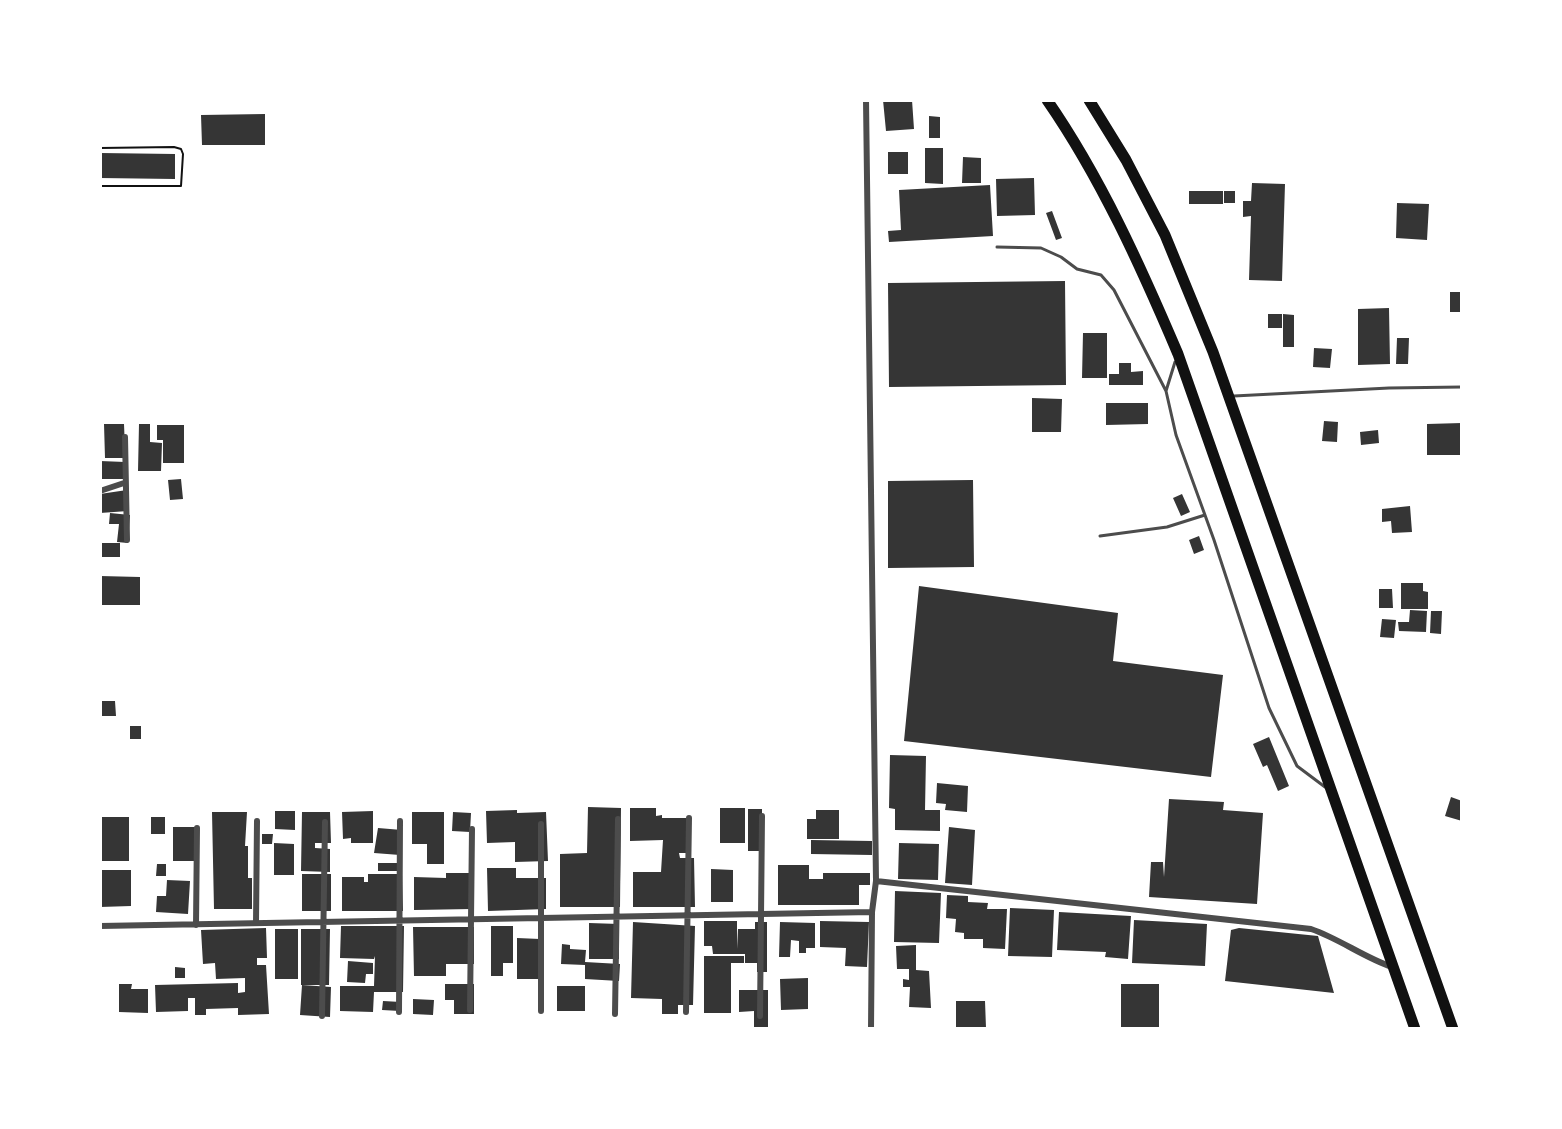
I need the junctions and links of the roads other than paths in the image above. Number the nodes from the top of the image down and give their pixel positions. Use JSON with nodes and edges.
{"nodes":[{"id":1,"x":866,"y":100,"type":"edge"},
{"id":2,"x":1047,"y":100,"type":"edge"},
{"id":3,"x":1089,"y":100,"type":"edge"},
{"id":4,"x":997,"y":247,"type":"dead end"},
{"id":5,"x":1178,"y":354,"type":"junction"},
{"id":6,"x":1462,"y":387,"type":"edge"},
{"id":7,"x":1166,"y":391,"type":"junction"},
{"id":8,"x":1229,"y":396,"type":"junction"},
{"id":9,"x":125,"y":437,"type":"dead end"},
{"id":10,"x":124,"y":483,"type":"junction"},
{"id":11,"x":100,"y":491,"type":"edge"},
{"id":12,"x":1205,"y":515,"type":"junction"},
{"id":13,"x":1100,"y":536,"type":"dead end"},
{"id":14,"x":127,"y":540,"type":"dead end"},
{"id":15,"x":1332,"y":792,"type":"junction"},
{"id":16,"x":762,"y":816,"type":"dead end"},
{"id":17,"x":689,"y":818,"type":"dead end"},
{"id":18,"x":618,"y":819,"type":"dead end"},
{"id":19,"x":257,"y":821,"type":"dead end"},
{"id":20,"x":400,"y":821,"type":"dead end"},
{"id":21,"x":325,"y":822,"type":"dead end"},
{"id":22,"x":541,"y":824,"type":"dead end"},
{"id":23,"x":197,"y":828,"type":"dead end"},
{"id":24,"x":472,"y":829,"type":"dead end"},
{"id":25,"x":876,"y":881,"type":"junction"},
{"id":26,"x":872,"y":912,"type":"junction"},
{"id":27,"x":761,"y":915,"type":"junction"},
{"id":28,"x":687,"y":916,"type":"junction"},
{"id":29,"x":617,"y":917,"type":"junction"},
{"id":30,"x":541,"y":918,"type":"junction"},
{"id":31,"x":472,"y":920,"type":"junction"},
{"id":32,"x":399,"y":921,"type":"junction"},
{"id":33,"x":325,"y":922,"type":"junction"},
{"id":34,"x":256,"y":923,"type":"junction"},
{"id":35,"x":196,"y":925,"type":"junction"},
{"id":36,"x":100,"y":926,"type":"edge"},
{"id":37,"x":1394,"y":968,"type":"junction"},
{"id":38,"x":470,"y":1010,"type":"dead end"},
{"id":39,"x":541,"y":1011,"type":"dead end"},
{"id":40,"x":399,"y":1012,"type":"dead end"},
{"id":41,"x":686,"y":1012,"type":"dead end"},
{"id":42,"x":615,"y":1014,"type":"dead end"},
{"id":43,"x":322,"y":1016,"type":"dead end"},
{"id":44,"x":760,"y":1016,"type":"dead end"},
{"id":45,"x":871,"y":1029,"type":"edge"},
{"id":46,"x":1415,"y":1029,"type":"edge"},
{"id":47,"x":1453,"y":1029,"type":"edge"}],
"edges":[{"from":1,"to":25,"type":"street"},
{"from":2,"to":5,"type":"highway"},
{"from":3,"to":8,"type":"highway"},
{"from":4,"to":7,"type":"lane"},
{"from":5,"to":7,"type":"lane"},
{"from":5,"to":15,"type":"highway"},
{"from":6,"to":8,"type":"lane"},
{"from":7,"to":12,"type":"lane"},
{"from":8,"to":47,"type":"highway"},
{"from":9,"to":10,"type":"street"},
{"from":10,"to":11,"type":"street"},
{"from":10,"to":14,"type":"street"},
{"from":12,"to":13,"type":"lane"},
{"from":12,"to":15,"type":"lane"},
{"from":15,"to":37,"type":"highway"},
{"from":16,"to":27,"type":"street"},
{"from":17,"to":28,"type":"street"},
{"from":18,"to":29,"type":"street"},
{"from":19,"to":34,"type":"street"},
{"from":20,"to":32,"type":"street"},
{"from":21,"to":33,"type":"street"},
{"from":22,"to":30,"type":"street"},
{"from":23,"to":35,"type":"street"},
{"from":24,"to":31,"type":"street"},
{"from":25,"to":26,"type":"street"},
{"from":25,"to":37,"type":"street"},
{"from":26,"to":27,"type":"street"},
{"from":26,"to":45,"type":"street"},
{"from":27,"to":28,"type":"street"},
{"from":27,"to":44,"type":"street"},
{"from":28,"to":29,"type":"street"},
{"from":28,"to":41,"type":"street"},
{"from":29,"to":30,"type":"street"},
{"from":29,"to":42,"type":"street"},
{"from":30,"to":31,"type":"street"},
{"from":30,"to":39,"type":"street"},
{"from":31,"to":32,"type":"street"},
{"from":31,"to":38,"type":"street"},
{"from":32,"to":33,"type":"street"},
{"from":32,"to":40,"type":"street"},
{"from":33,"to":34,"type":"street"},
{"from":33,"to":43,"type":"street"},
{"from":34,"to":35,"type":"street"},
{"from":35,"to":36,"type":"street"},
{"from":37,"to":46,"type":"highway"}]}
